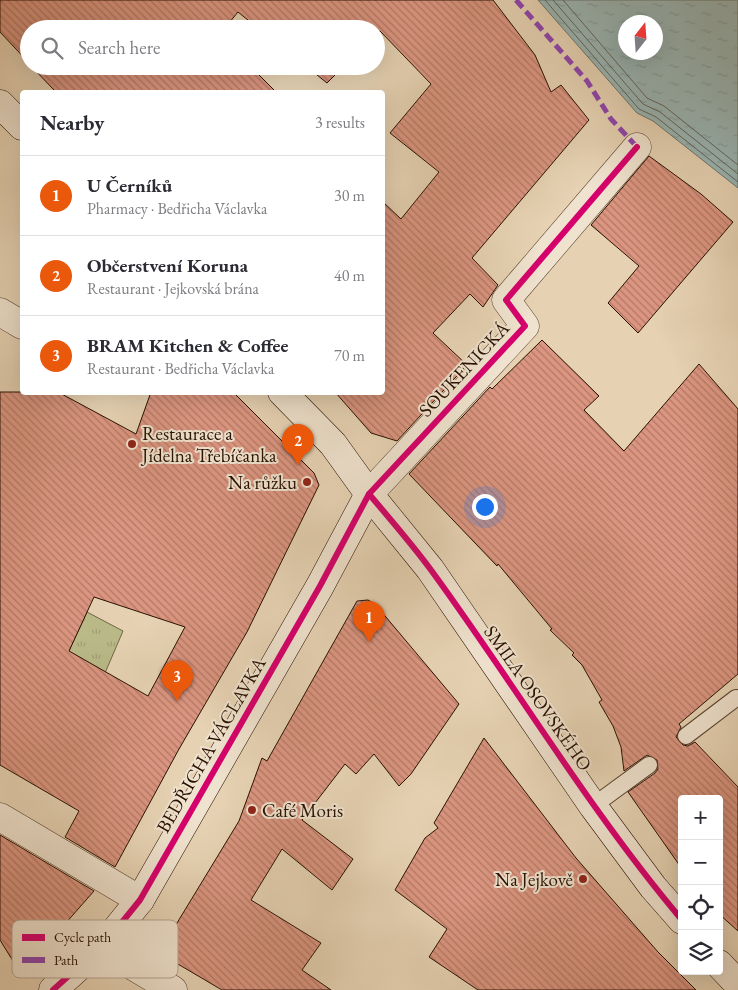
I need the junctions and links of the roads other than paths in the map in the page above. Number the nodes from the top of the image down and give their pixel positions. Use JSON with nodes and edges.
{"nodes":[{"id":1,"x":0,"y":104,"type":"edge"},
{"id":2,"x":20,"y":124,"type":"edge"},
{"id":3,"x":637,"y":147,"type":"dead end"},
{"id":4,"x":0,"y":312,"type":"edge"},
{"id":5,"x":20,"y":324,"type":"edge"},
{"id":6,"x":285,"y":395,"type":"edge"},
{"id":7,"x":369,"y":494,"type":"junction"},
{"id":8,"x":736,"y":698,"type":"dead end"},
{"id":9,"x":686,"y":736,"type":"dead end"},
{"id":10,"x":649,"y":765,"type":"dead end"},
{"id":11,"x":593,"y":806,"type":"junction"},
{"id":12,"x":0,"y":817,"type":"edge"},
{"id":13,"x":140,"y":900,"type":"junction"},
{"id":14,"x":678,"y":915,"type":"edge"},
{"id":15,"x":124,"y":920,"type":"edge"},
{"id":16,"x":723,"y":968,"type":"edge"},
{"id":17,"x":66,"y":978,"type":"edge"},
{"id":18,"x":154,"y":978,"type":"edge"},
{"id":19,"x":738,"y":984,"type":"edge"},
{"id":20,"x":53,"y":990,"type":"edge"},
{"id":21,"x":174,"y":990,"type":"edge"}],
"edges":[{"from":1,"to":2,"type":"street"},
{"from":3,"to":7,"type":"street","name":"SOUKENICKÁ"},
{"from":4,"to":5,"type":"street"},
{"from":6,"to":7,"type":"street","name":"SMILA OSOVSKÉHO"},
{"from":7,"to":11,"type":"street","name":"SMILA OSOVSKÉHO"},
{"from":7,"to":13,"type":"street","name":"BEDŘICHA VÁCLAVKA"},
{"from":8,"to":9,"type":"lane"},
{"from":10,"to":11,"type":"lane"},
{"from":11,"to":14,"type":"street","name":"SMILA OSOVSKÉHO"},
{"from":12,"to":13,"type":"street"},
{"from":13,"to":15,"type":"street","name":"BEDŘICHA VÁCLAVKA"},
{"from":16,"to":19,"type":"street"},
{"from":17,"to":20,"type":"street","name":"BEDŘICHA VÁCLAVKA"},
{"from":18,"to":21,"type":"street"}]}
